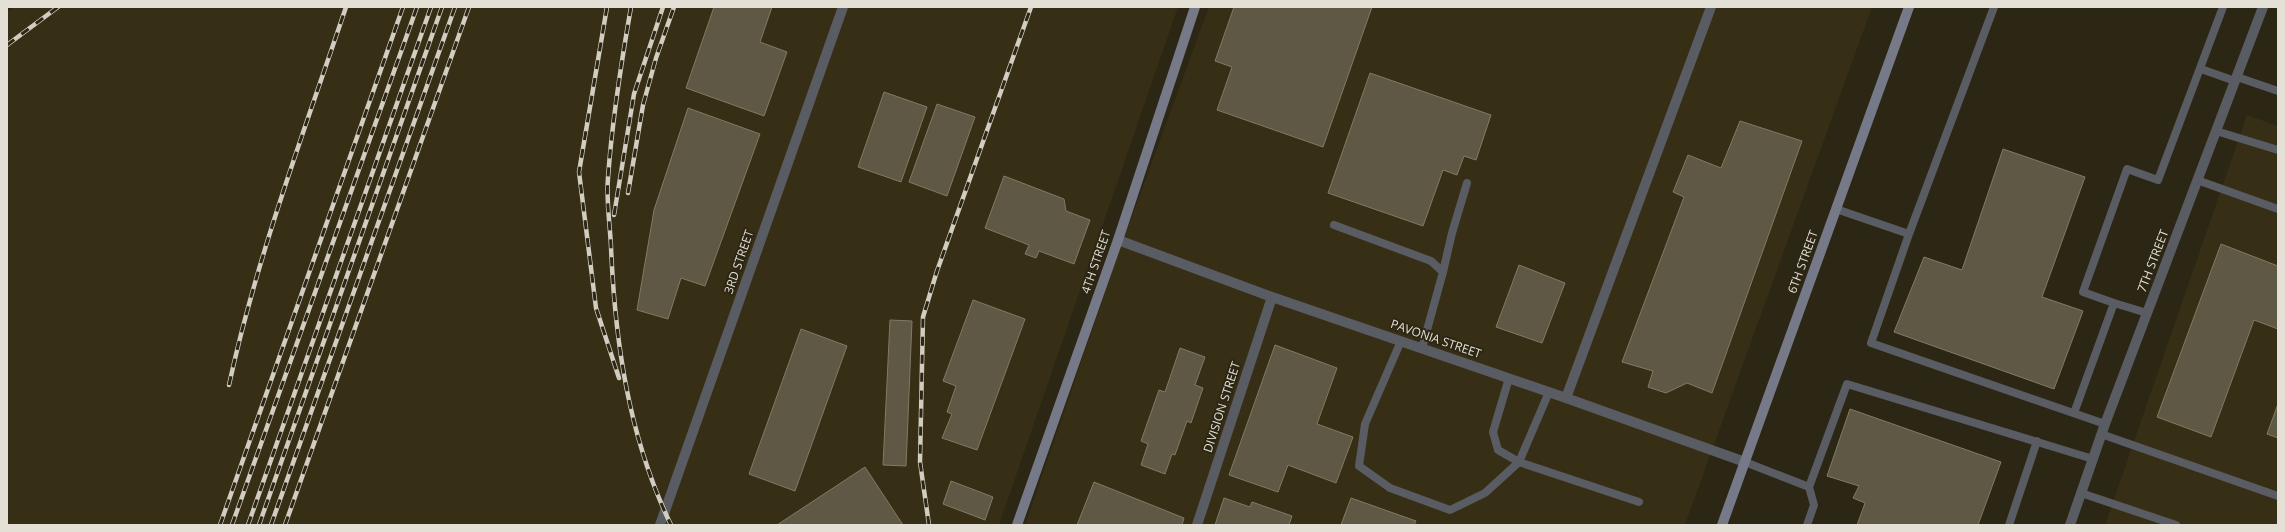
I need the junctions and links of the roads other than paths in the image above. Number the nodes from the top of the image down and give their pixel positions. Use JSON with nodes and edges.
{"nodes":[{"id":1,"x":843,"y":7,"type":"edge"},
{"id":2,"x":1195,"y":7,"type":"edge"},
{"id":3,"x":1711,"y":7,"type":"edge"},
{"id":4,"x":1909,"y":7,"type":"edge"},
{"id":5,"x":1994,"y":7,"type":"edge"},
{"id":6,"x":2223,"y":7,"type":"edge"},
{"id":7,"x":2263,"y":7,"type":"edge"},
{"id":8,"x":2201,"y":68,"type":"junction"},
{"id":9,"x":2236,"y":79,"type":"junction"},
{"id":10,"x":2278,"y":91,"type":"edge"},
{"id":11,"x":2216,"y":131,"type":"junction"},
{"id":12,"x":2278,"y":150,"type":"edge"},
{"id":13,"x":2198,"y":180,"type":"junction"},
{"id":14,"x":1467,"y":183,"type":"dead end"},
{"id":15,"x":1836,"y":208,"type":"junction"},
{"id":16,"x":2278,"y":209,"type":"edge"},
{"id":17,"x":1334,"y":225,"type":"dead end"},
{"id":18,"x":1909,"y":234,"type":"junction"},
{"id":19,"x":1118,"y":240,"type":"junction"},
{"id":20,"x":1443,"y":272,"type":"junction"},
{"id":21,"x":1272,"y":297,"type":"junction"},
{"id":22,"x":2114,"y":303,"type":"junction"},
{"id":23,"x":2147,"y":313,"type":"junction"},
{"id":24,"x":1401,"y":341,"type":"junction"},
{"id":25,"x":1422,"y":348,"type":"junction"},
{"id":26,"x":1509,"y":378,"type":"junction"},
{"id":27,"x":1549,"y":392,"type":"junction"},
{"id":28,"x":1566,"y":398,"type":"junction"},
{"id":29,"x":2074,"y":413,"type":"junction"},
{"id":30,"x":2105,"y":424,"type":"junction"},
{"id":31,"x":2102,"y":434,"type":"junction"},
{"id":32,"x":2037,"y":442,"type":"junction"},
{"id":33,"x":2093,"y":459,"type":"junction"},
{"id":34,"x":1519,"y":462,"type":"junction"},
{"id":35,"x":1745,"y":462,"type":"junction"},
{"id":36,"x":1809,"y":487,"type":"junction"},
{"id":37,"x":2081,"y":493,"type":"junction"},
{"id":38,"x":2278,"y":496,"type":"edge"},
{"id":39,"x":1639,"y":502,"type":"dead end"},
{"id":40,"x":660,"y":525,"type":"edge"},
{"id":41,"x":1017,"y":525,"type":"edge"},
{"id":42,"x":1197,"y":525,"type":"edge"},
{"id":43,"x":1722,"y":525,"type":"edge"},
{"id":44,"x":1807,"y":525,"type":"edge"},
{"id":45,"x":2009,"y":525,"type":"edge"},
{"id":46,"x":2070,"y":525,"type":"edge"},
{"id":47,"x":2176,"y":525,"type":"edge"}],
"edges":[{"from":1,"to":40,"type":"street","name":"3RD STREET"},
{"from":2,"to":19,"type":"main road","name":"4TH STREET"},
{"from":3,"to":28,"type":"street"},
{"from":4,"to":15,"type":"main road","name":"6TH STREET"},
{"from":5,"to":18,"type":"lane"},
{"from":6,"to":8,"type":"lane"},
{"from":7,"to":9,"type":"street","name":"7TH STREET"},
{"from":8,"to":9,"type":"lane"},
{"from":8,"to":22,"type":"lane"},
{"from":9,"to":10,"type":"lane"},
{"from":9,"to":11,"type":"street","name":"7TH STREET"},
{"from":11,"to":12,"type":"lane"},
{"from":11,"to":13,"type":"street","name":"7TH STREET"},
{"from":13,"to":16,"type":"lane"},
{"from":13,"to":23,"type":"street","name":"7TH STREET"},
{"from":14,"to":20,"type":"lane"},
{"from":15,"to":18,"type":"lane"},
{"from":15,"to":35,"type":"main road","name":"6TH STREET"},
{"from":17,"to":20,"type":"lane"},
{"from":18,"to":29,"type":"lane"},
{"from":19,"to":21,"type":"street","name":"PAVONIA STREET"},
{"from":19,"to":41,"type":"main road","name":"4TH STREET"},
{"from":20,"to":25,"type":"lane"},
{"from":21,"to":24,"type":"street","name":"PAVONIA STREET"},
{"from":21,"to":42,"type":"street","name":"DIVISION STREET"},
{"from":22,"to":23,"type":"lane"},
{"from":22,"to":29,"type":"lane"},
{"from":23,"to":30,"type":"street","name":"7TH STREET"},
{"from":24,"to":25,"type":"street","name":"PAVONIA STREET"},
{"from":24,"to":34,"type":"lane"},
{"from":25,"to":26,"type":"street","name":"PAVONIA STREET"},
{"from":26,"to":27,"type":"street","name":"PAVONIA STREET"},
{"from":26,"to":34,"type":"lane"},
{"from":27,"to":28,"type":"street","name":"PAVONIA STREET"},
{"from":27,"to":34,"type":"lane"},
{"from":28,"to":35,"type":"street","name":"PAVONIA STREET"},
{"from":29,"to":30,"type":"lane"},
{"from":30,"to":31,"type":"street","name":"7TH STREET"},
{"from":31,"to":33,"type":"street","name":"7TH STREET"},
{"from":31,"to":38,"type":"lane"},
{"from":32,"to":33,"type":"lane"},
{"from":32,"to":36,"type":"lane"},
{"from":32,"to":45,"type":"lane"},
{"from":33,"to":37,"type":"street","name":"7TH STREET"},
{"from":34,"to":39,"type":"lane"},
{"from":35,"to":36,"type":"lane"},
{"from":35,"to":43,"type":"main road","name":"6TH STREET"},
{"from":36,"to":44,"type":"lane"},
{"from":37,"to":46,"type":"street","name":"7TH STREET"},
{"from":37,"to":47,"type":"lane"}]}
